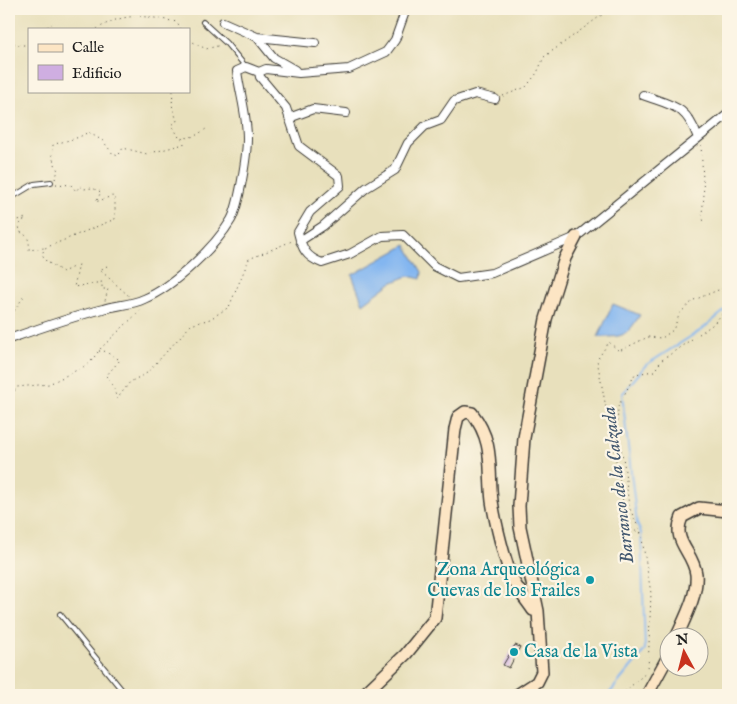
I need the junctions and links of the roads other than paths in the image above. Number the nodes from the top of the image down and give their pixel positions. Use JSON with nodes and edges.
{"nodes":[{"id":1,"x":406,"y":9,"type":"edge"},
{"id":2,"x":203,"y":22,"type":"dead end"},
{"id":3,"x":223,"y":22,"type":"dead end"},
{"id":4,"x":258,"y":37,"type":"junction"},
{"id":5,"x":315,"y":42,"type":"dead end"},
{"id":6,"x":246,"y":68,"type":"junction"},
{"id":7,"x":260,"y":72,"type":"junction"},
{"id":8,"x":299,"y":72,"type":"junction"},
{"id":9,"x":643,"y":95,"type":"dead end"},
{"id":10,"x":495,"y":99,"type":"road end"},
{"id":11,"x":346,"y":113,"type":"dead end"},
{"id":12,"x":728,"y":114,"type":"edge"},
{"id":13,"x":289,"y":118,"type":"junction"},
{"id":14,"x":698,"y":138,"type":"junction"},
{"id":15,"x":51,"y":182,"type":"road end"},
{"id":16,"x":9,"y":198,"type":"edge"},
{"id":17,"x":576,"y":237,"type":"junction"},
{"id":18,"x":300,"y":239,"type":"junction"},
{"id":19,"x":9,"y":339,"type":"edge"},
{"id":20,"x":728,"y":511,"type":"edge"},
{"id":21,"x":538,"y":611,"type":"junction"},
{"id":22,"x":60,"y":614,"type":"dead end"},
{"id":23,"x":681,"y":626,"type":"edge"},
{"id":24,"x":660,"y":671,"type":"edge"},
{"id":25,"x":126,"y":695,"type":"edge"},
{"id":26,"x":363,"y":695,"type":"edge"},
{"id":27,"x":517,"y":695,"type":"edge"},
{"id":28,"x":647,"y":695,"type":"edge"}],
"edges":[{"from":1,"to":8,"type":"street"},
{"from":2,"to":6,"type":"lane"},
{"from":3,"to":4,"type":"street"},
{"from":4,"to":5,"type":"street"},
{"from":4,"to":8,"type":"street"},
{"from":6,"to":7,"type":"street"},
{"from":6,"to":19,"type":"street"},
{"from":7,"to":8,"type":"street"},
{"from":7,"to":13,"type":"street"},
{"from":9,"to":14,"type":"street"},
{"from":10,"to":18,"type":"street"},
{"from":11,"to":13,"type":"street"},
{"from":12,"to":14,"type":"street"},
{"from":13,"to":18,"type":"street"},
{"from":14,"to":17,"type":"street"},
{"from":15,"to":16,"type":"lane"},
{"from":17,"to":18,"type":"street"},
{"from":17,"to":21,"type":"street"},
{"from":20,"to":23,"type":"street"},
{"from":21,"to":26,"type":"street"},
{"from":21,"to":27,"type":"street"},
{"from":22,"to":25,"type":"lane"},
{"from":24,"to":28,"type":"street"}]}
